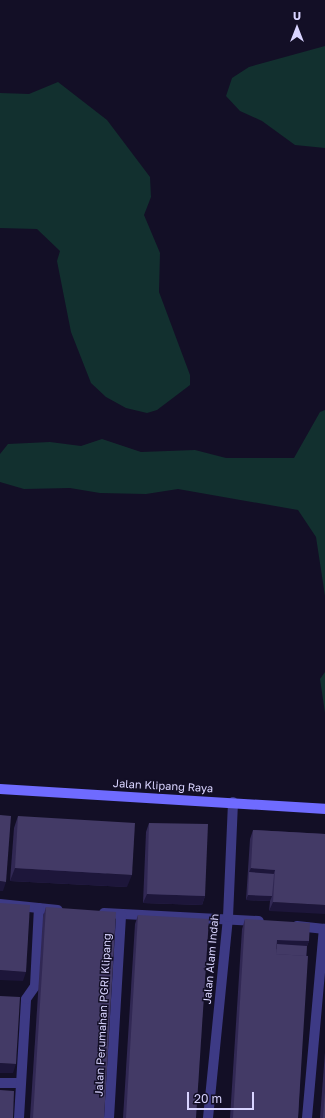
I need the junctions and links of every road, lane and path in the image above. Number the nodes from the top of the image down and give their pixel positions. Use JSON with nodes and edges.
{"nodes":[{"id":1,"x":0,"y":789,"type":"edge"},
{"id":2,"x":233,"y":802,"type":"junction"},
{"id":3,"x":325,"y":809,"type":"edge"},
{"id":4,"x":0,"y":904,"type":"edge"},
{"id":5,"x":39,"y":908,"type":"junction"},
{"id":6,"x":68,"y":910,"type":"edge"},
{"id":7,"x":91,"y":912,"type":"edge"},
{"id":8,"x":121,"y":914,"type":"junction"},
{"id":9,"x":228,"y":917,"type":"junction"},
{"id":10,"x":272,"y":922,"type":"edge"},
{"id":11,"x":287,"y":924,"type":"edge"},
{"id":12,"x":324,"y":929,"type":"edge"},
{"id":13,"x":13,"y":998,"type":"edge"},
{"id":14,"x":26,"y":999,"type":"junction"},
{"id":15,"x":0,"y":1083,"type":"edge"},
{"id":16,"x":20,"y":1083,"type":"junction"},
{"id":17,"x":19,"y":1118,"type":"edge"},
{"id":18,"x":109,"y":1118,"type":"edge"},
{"id":19,"x":208,"y":1118,"type":"edge"},
{"id":20,"x":307,"y":1118,"type":"edge"}],
"edges":[{"from":1,"to":2,"type":"main road","name":"Jalan Klipang Raya"},
{"from":2,"to":3,"type":"main road","name":"Jalan Klipang Raya"},
{"from":2,"to":9,"type":"street","name":"Jalan Alam Indah"},
{"from":4,"to":5,"type":"street"},
{"from":5,"to":6,"type":"street"},
{"from":5,"to":14,"type":"street"},
{"from":7,"to":8,"type":"street"},
{"from":8,"to":9,"type":"street"},
{"from":8,"to":18,"type":"street","name":"Jalan Perumahan PGRI Klipang"},
{"from":9,"to":10,"type":"street"},
{"from":9,"to":19,"type":"street","name":"Jalan Alam Indah"},
{"from":11,"to":12,"type":"street"},
{"from":12,"to":20,"type":"street"},
{"from":13,"to":14,"type":"street"},
{"from":14,"to":16,"type":"street"},
{"from":15,"to":16,"type":"street"},
{"from":16,"to":17,"type":"street"}]}
